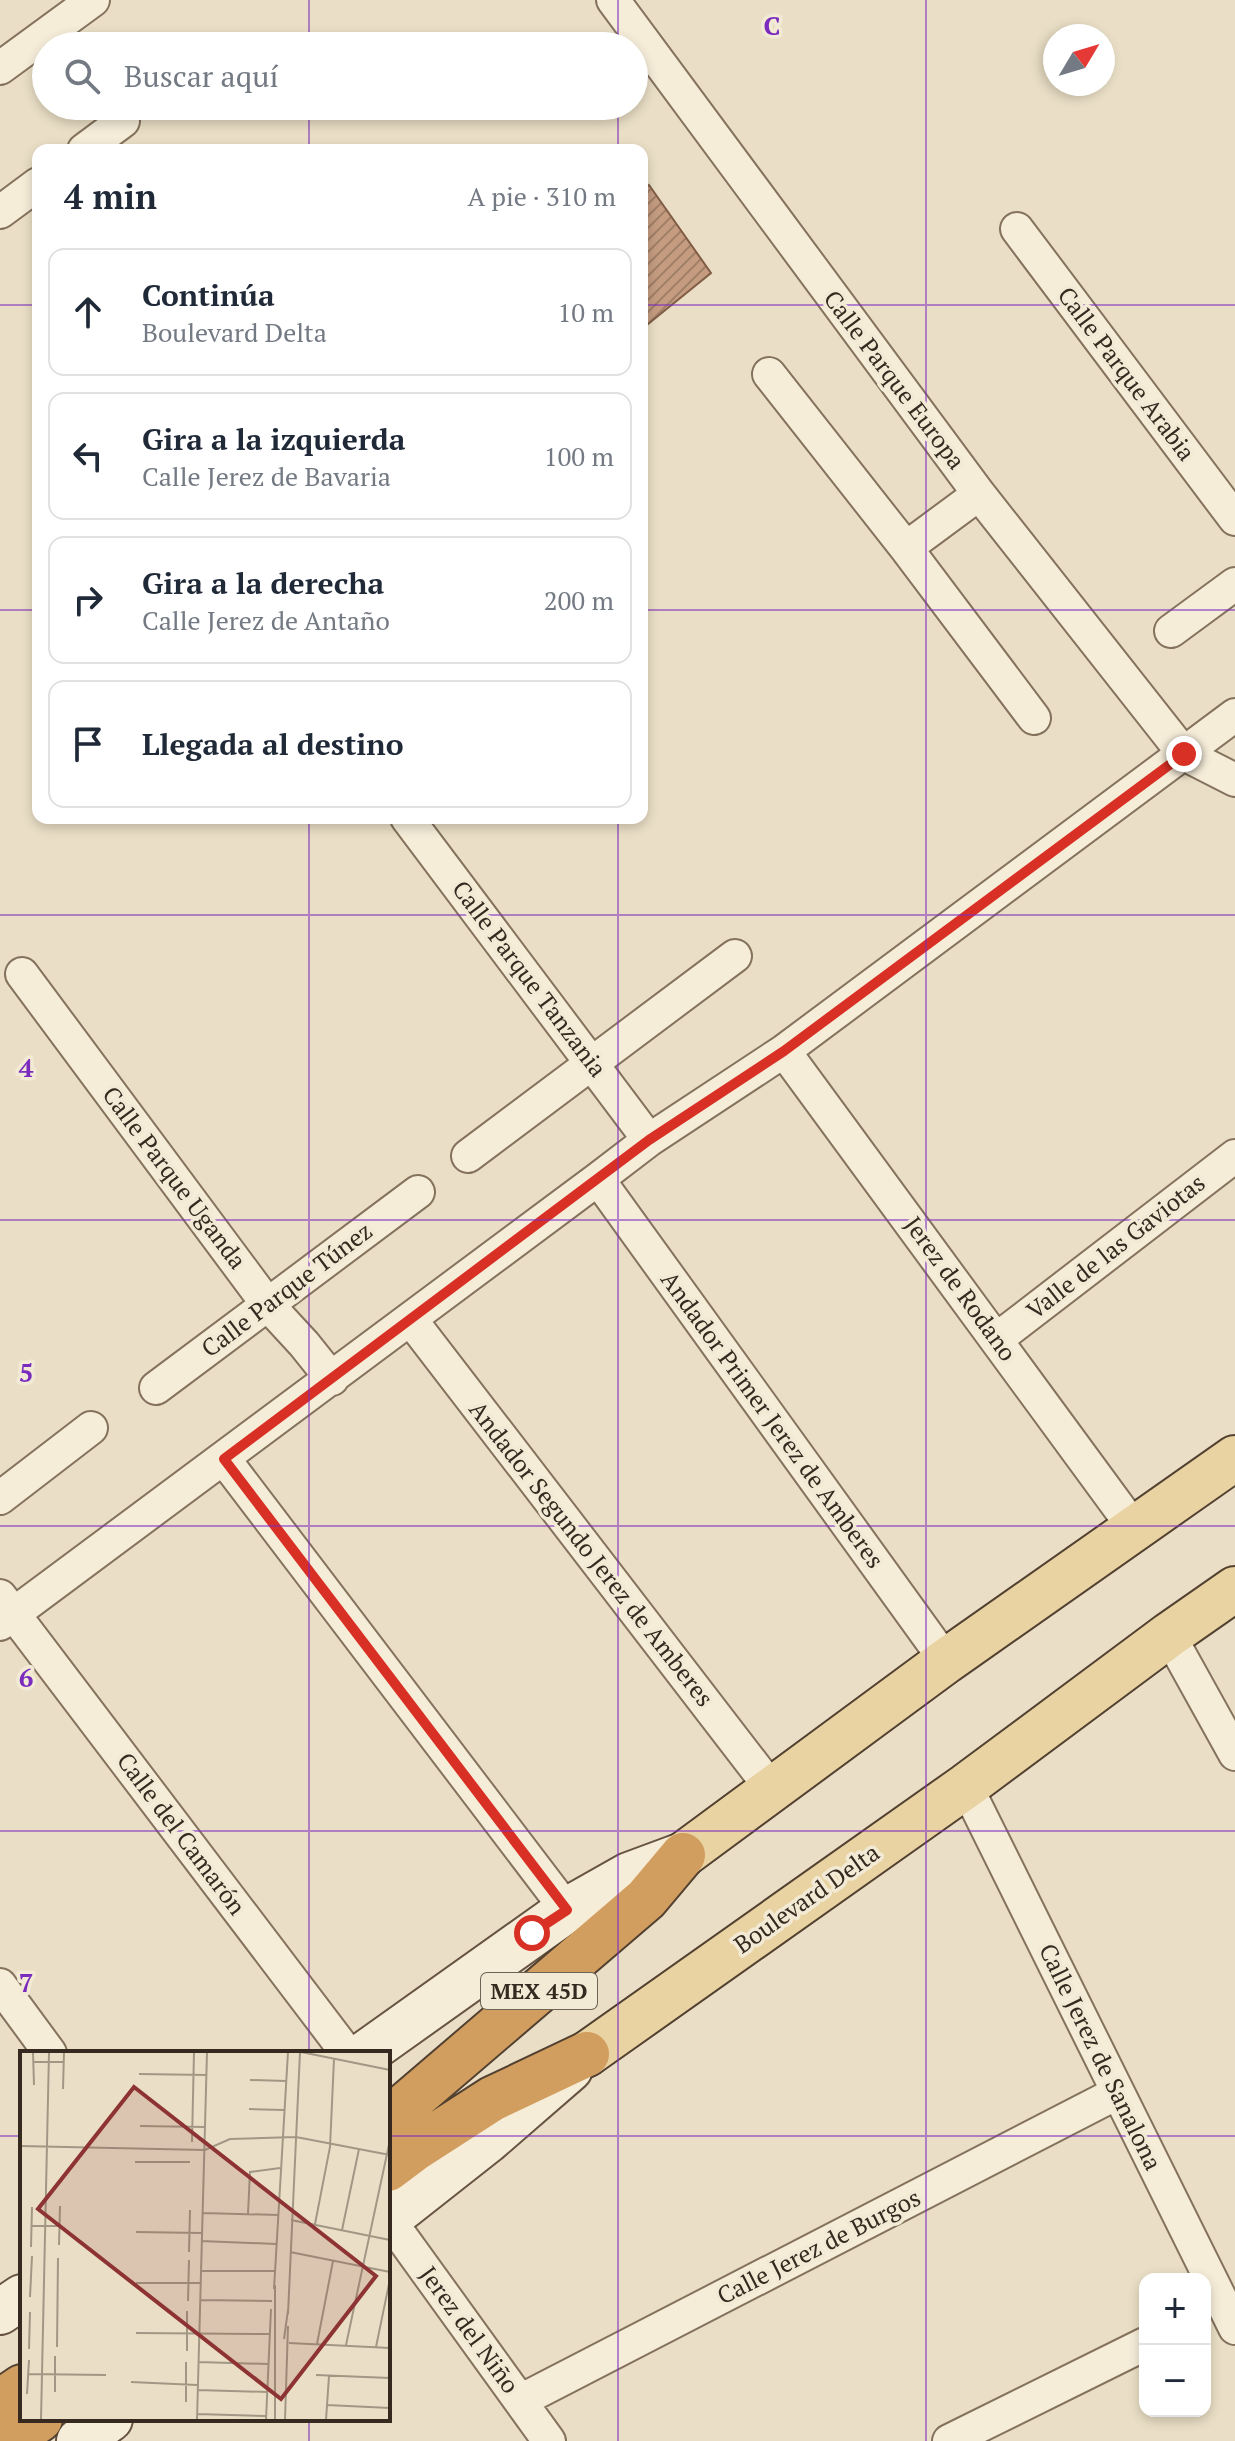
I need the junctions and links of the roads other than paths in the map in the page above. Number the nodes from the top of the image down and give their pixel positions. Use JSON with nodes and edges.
{"nodes":[{"id":1,"x":93,"y":0,"type":"edge"},
{"id":2,"x":613,"y":0,"type":"edge"},
{"id":3,"x":49,"y":32,"type":"edge"},
{"id":4,"x":637,"y":32,"type":"edge"},
{"id":5,"x":32,"y":45,"type":"edge"},
{"id":6,"x":648,"y":47,"type":"edge"},
{"id":7,"x":0,"y":68,"type":"edge"},
{"id":8,"x":123,"y":121,"type":"dead end"},
{"id":9,"x":92,"y":144,"type":"edge"},
{"id":10,"x":32,"y":188,"type":"edge"},
{"id":11,"x":0,"y":212,"type":"edge"},
{"id":12,"x":1017,"y":229,"type":"dead end"},
{"id":13,"x":769,"y":374,"type":"dead end"},
{"id":14,"x":979,"y":494,"type":"junction"},
{"id":15,"x":1235,"y":519,"type":"edge"},
{"id":16,"x":906,"y":548,"type":"junction"},
{"id":17,"x":1235,"y":584,"type":"edge"},
{"id":18,"x":1171,"y":631,"type":"dead end"},
{"id":19,"x":1235,"y":715,"type":"edge"},
{"id":20,"x":1034,"y":718,"type":"dead end"},
{"id":21,"x":1184,"y":754,"type":"junction"},
{"id":22,"x":1235,"y":780,"type":"edge"},
{"id":23,"x":412,"y":824,"type":"edge"},
{"id":24,"x":735,"y":956,"type":"dead end"},
{"id":25,"x":22,"y":974,"type":"dead end"},
{"id":26,"x":784,"y":1051,"type":"junction"},
{"id":27,"x":593,"y":1063,"type":"junction"},
{"id":28,"x":649,"y":1140,"type":"junction"},
{"id":29,"x":468,"y":1156,"type":"dead end"},
{"id":30,"x":1235,"y":1156,"type":"edge"},
{"id":31,"x":598,"y":1179,"type":"junction"},
{"id":32,"x":418,"y":1192,"type":"dead end"},
{"id":33,"x":268,"y":1305,"type":"junction"},
{"id":34,"x":411,"y":1320,"type":"junction"},
{"id":35,"x":997,"y":1339,"type":"junction"},
{"id":36,"x":332,"y":1379,"type":"junction"},
{"id":37,"x":156,"y":1388,"type":"dead end"},
{"id":38,"x":91,"y":1428,"type":"dead end"},
{"id":39,"x":1235,"y":1458,"type":"edge"},
{"id":40,"x":224,"y":1459,"type":"junction"},
{"id":41,"x":0,"y":1498,"type":"edge"},
{"id":42,"x":1134,"y":1528,"type":"junction"},
{"id":43,"x":1235,"y":1589,"type":"edge"},
{"id":44,"x":5,"y":1612,"type":"edge"},
{"id":45,"x":1169,"y":1635,"type":"junction"},
{"id":46,"x":946,"y":1661,"type":"junction"},
{"id":47,"x":1235,"y":1754,"type":"edge"},
{"id":48,"x":966,"y":1786,"type":"junction"},
{"id":49,"x":771,"y":1788,"type":"junction"},
{"id":50,"x":683,"y":1855,"type":"junction"},
{"id":51,"x":567,"y":1910,"type":"junction"},
{"id":52,"x":0,"y":1985,"type":"edge"},
{"id":53,"x":49,"y":2051,"type":"edge"},
{"id":54,"x":345,"y":2051,"type":"edge"},
{"id":55,"x":369,"y":2051,"type":"edge"},
{"id":56,"x":587,"y":2054,"type":"junction"},
{"id":57,"x":1117,"y":2093,"type":"junction"},
{"id":58,"x":390,"y":2118,"type":"edge"},
{"id":59,"x":390,"y":2168,"type":"edge"},
{"id":60,"x":390,"y":2216,"type":"edge"},
{"id":61,"x":390,"y":2221,"type":"edge"},
{"id":62,"x":20,"y":2298,"type":"edge"},
{"id":63,"x":0,"y":2312,"type":"edge"},
{"id":64,"x":1225,"y":2312,"type":"edge"},
{"id":65,"x":1143,"y":2345,"type":"edge"},
{"id":66,"x":20,"y":2388,"type":"edge"},
{"id":67,"x":520,"y":2401,"type":"junction"},
{"id":68,"x":0,"y":2402,"type":"edge"},
{"id":69,"x":37,"y":2421,"type":"edge"},
{"id":70,"x":107,"y":2421,"type":"edge"},
{"id":71,"x":8,"y":2441,"type":"edge"},
{"id":72,"x":79,"y":2441,"type":"edge"},
{"id":73,"x":549,"y":2441,"type":"edge"},
{"id":74,"x":949,"y":2441,"type":"edge"}],
"edges":[{"from":1,"to":3,"type":"street"},
{"from":2,"to":4,"type":"street","name":"Calle Parque Europa"},
{"from":5,"to":7,"type":"street"},
{"from":6,"to":14,"type":"street","name":"Calle Parque Europa"},
{"from":8,"to":9,"type":"street"},
{"from":10,"to":11,"type":"street"},
{"from":12,"to":15,"type":"street","name":"Calle Parque Arabia"},
{"from":13,"to":16,"type":"street"},
{"from":14,"to":16,"type":"street"},
{"from":14,"to":21,"type":"street","name":"Calle Parque Europa"},
{"from":16,"to":20,"type":"street"},
{"from":17,"to":18,"type":"street"},
{"from":19,"to":21,"type":"street"},
{"from":21,"to":22,"type":"street"},
{"from":21,"to":26,"type":"street"},
{"from":23,"to":27,"type":"street","name":"Calle Parque Tanzania"},
{"from":24,"to":27,"type":"street"},
{"from":25,"to":33,"type":"street","name":"Calle Parque Uganda"},
{"from":26,"to":28,"type":"street"},
{"from":26,"to":35,"type":"street","name":"Jerez de Rodano"},
{"from":27,"to":28,"type":"street","name":"Calle Parque Tanzania"},
{"from":27,"to":29,"type":"street"},
{"from":28,"to":31,"type":"street"},
{"from":30,"to":35,"type":"street","name":"Valle de las Gaviotas"},
{"from":31,"to":34,"type":"street"},
{"from":31,"to":46,"type":"street","name":"Andador Primer Jerez de Amberes"},
{"from":32,"to":33,"type":"street","name":"Calle Parque Túnez"},
{"from":33,"to":36,"type":"street","name":"Calle Parque Uganda"},
{"from":33,"to":37,"type":"street","name":"Calle Parque Túnez"},
{"from":34,"to":36,"type":"street"},
{"from":34,"to":49,"type":"street","name":"Andador Segundo Jerez de Amberes"},
{"from":35,"to":42,"type":"street","name":"Jerez de Rodano"},
{"from":36,"to":40,"type":"street"},
{"from":38,"to":41,"type":"street"},
{"from":39,"to":42,"type":"main road"},
{"from":40,"to":44,"type":"street"},
{"from":40,"to":51,"type":"street"},
{"from":42,"to":46,"type":"main road"},
{"from":43,"to":45,"type":"main road","name":"Boulevard Delta"},
{"from":44,"to":54,"type":"street","name":"Calle del Camarón"},
{"from":45,"to":47,"type":"street"},
{"from":45,"to":48,"type":"main road","name":"Boulevard Delta"},
{"from":46,"to":49,"type":"main road"},
{"from":48,"to":56,"type":"main road","name":"Boulevard Delta"},
{"from":48,"to":57,"type":"street","name":"Calle Jerez de Sanalona"},
{"from":49,"to":50,"type":"main road"},
{"from":50,"to":51,"type":"main road"},
{"from":50,"to":58,"type":"highway","number":"MEX 45D"},
{"from":51,"to":55,"type":"main road"},
{"from":52,"to":53,"type":"street"},
{"from":56,"to":59,"type":"highway"},
{"from":56,"to":60,"type":"main road","name":"Boulevard Delta"},
{"from":57,"to":64,"type":"street","name":"Calle Jerez de Sanalona"},
{"from":57,"to":67,"type":"street","name":"Calle Jerez de Burgos"},
{"from":61,"to":67,"type":"street","name":"Jerez del Niño"},
{"from":62,"to":63,"type":"main road"},
{"from":65,"to":74,"type":"street"},
{"from":66,"to":68,"type":"highway"},
{"from":67,"to":73,"type":"street","name":"Jerez del Niño"},
{"from":69,"to":71,"type":"highway"},
{"from":70,"to":72,"type":"main road"}]}
